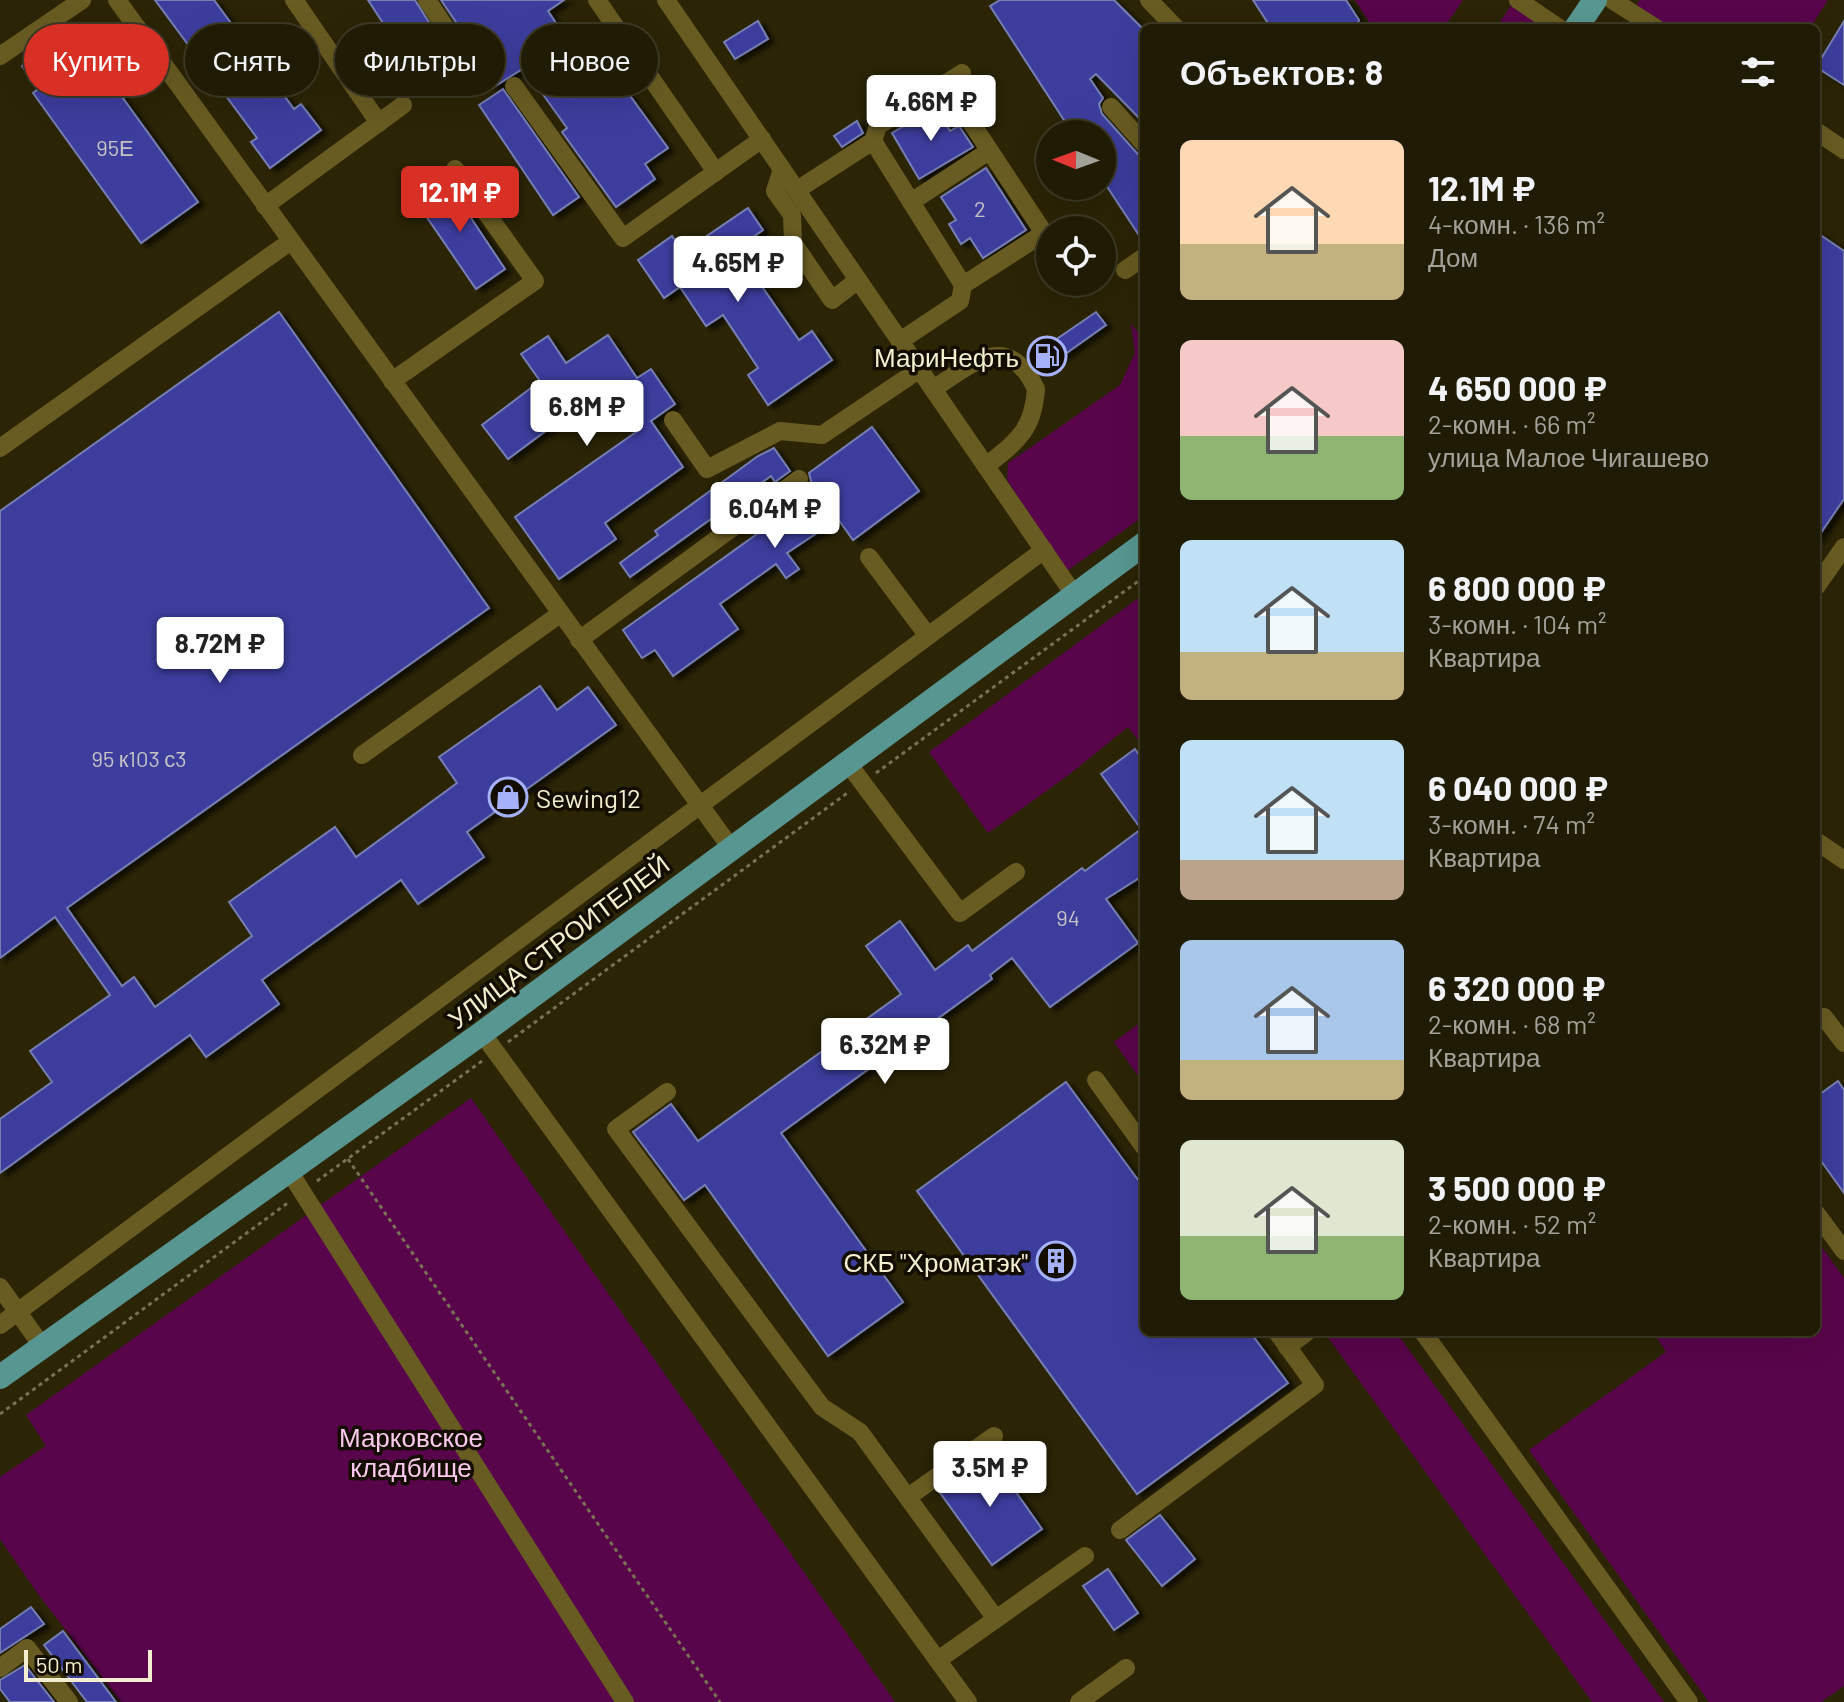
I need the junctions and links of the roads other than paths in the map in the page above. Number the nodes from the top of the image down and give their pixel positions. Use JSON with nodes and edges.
{"nodes":[{"id":1,"x":82,"y":0,"type":"edge"},
{"id":2,"x":117,"y":0,"type":"edge"},
{"id":3,"x":294,"y":0,"type":"edge"},
{"id":4,"x":427,"y":0,"type":"edge"},
{"id":5,"x":597,"y":0,"type":"edge"},
{"id":6,"x":666,"y":0,"type":"edge"},
{"id":7,"x":1149,"y":0,"type":"edge"},
{"id":8,"x":1518,"y":0,"type":"edge"},
{"id":9,"x":1595,"y":0,"type":"edge"},
{"id":10,"x":1612,"y":0,"type":"edge"},
{"id":11,"x":443,"y":24,"type":"edge"},
{"id":12,"x":1172,"y":24,"type":"edge"},
{"id":13,"x":1553,"y":24,"type":"edge"},
{"id":14,"x":1579,"y":24,"type":"edge"},
{"id":15,"x":1650,"y":24,"type":"edge"},
{"id":16,"x":0,"y":56,"type":"edge"},
{"id":17,"x":962,"y":73,"type":"dead end"},
{"id":18,"x":945,"y":83,"type":"junction"},
{"id":19,"x":514,"y":86,"type":"dead end"},
{"id":20,"x":403,"y":105,"type":"dead end"},
{"id":21,"x":1111,"y":107,"type":"dead end"},
{"id":22,"x":379,"y":123,"type":"junction"},
{"id":23,"x":1820,"y":134,"type":"edge"},
{"id":24,"x":762,"y":139,"type":"junction"},
{"id":25,"x":1140,"y":140,"type":"edge"},
{"id":26,"x":873,"y":141,"type":"junction"},
{"id":27,"x":1844,"y":150,"type":"edge"},
{"id":28,"x":989,"y":151,"type":"junction"},
{"id":29,"x":455,"y":169,"type":"dead end"},
{"id":30,"x":782,"y":169,"type":"junction"},
{"id":31,"x":716,"y":172,"type":"junction"},
{"id":32,"x":797,"y":190,"type":"junction"},
{"id":33,"x":911,"y":202,"type":"junction"},
{"id":34,"x":265,"y":206,"type":"junction"},
{"id":35,"x":291,"y":241,"type":"junction"},
{"id":36,"x":1140,"y":260,"type":"edge"},
{"id":37,"x":1125,"y":270,"type":"dead end"},
{"id":38,"x":858,"y":280,"type":"junction"},
{"id":39,"x":963,"y":285,"type":"junction"},
{"id":40,"x":900,"y":341,"type":"junction"},
{"id":41,"x":920,"y":369,"type":"junction"},
{"id":42,"x":392,"y":381,"type":"junction"},
{"id":43,"x":933,"y":389,"type":"junction"},
{"id":44,"x":673,"y":420,"type":"dead end"},
{"id":45,"x":0,"y":448,"type":"edge"},
{"id":46,"x":986,"y":466,"type":"junction"},
{"id":47,"x":799,"y":479,"type":"dead end"},
{"id":48,"x":1140,"y":547,"type":"edge"},
{"id":49,"x":1844,"y":547,"type":"edge"},
{"id":50,"x":1044,"y":550,"type":"junction"},
{"id":51,"x":869,"y":557,"type":"dead end"},
{"id":52,"x":1820,"y":581,"type":"edge"},
{"id":53,"x":1075,"y":596,"type":"junction"},
{"id":54,"x":560,"y":614,"type":"junction"},
{"id":55,"x":928,"y":636,"type":"junction"},
{"id":56,"x":579,"y":640,"type":"junction"},
{"id":57,"x":362,"y":755,"type":"dead end"},
{"id":58,"x":847,"y":762,"type":"junction"},
{"id":59,"x":699,"y":806,"type":"junction"},
{"id":60,"x":1820,"y":844,"type":"edge"},
{"id":61,"x":731,"y":848,"type":"junction"},
{"id":62,"x":1844,"y":860,"type":"edge"},
{"id":63,"x":1016,"y":872,"type":"dead end"},
{"id":64,"x":1820,"y":1020,"type":"edge"},
{"id":65,"x":488,"y":1042,"type":"junction"},
{"id":66,"x":1844,"y":1043,"type":"edge"},
{"id":67,"x":1096,"y":1080,"type":"dead end"},
{"id":68,"x":667,"y":1092,"type":"dead end"},
{"id":69,"x":1140,"y":1141,"type":"edge"},
{"id":70,"x":289,"y":1171,"type":"junction"},
{"id":71,"x":1820,"y":1218,"type":"edge"},
{"id":72,"x":1844,"y":1251,"type":"edge"},
{"id":73,"x":0,"y":1287,"type":"edge"},
{"id":74,"x":18,"y":1312,"type":"junction"},
{"id":75,"x":0,"y":1325,"type":"edge"},
{"id":76,"x":1426,"y":1336,"type":"edge"},
{"id":77,"x":1282,"y":1339,"type":"edge"},
{"id":78,"x":42,"y":1346,"type":"junction"},
{"id":79,"x":0,"y":1377,"type":"edge"},
{"id":80,"x":994,"y":1436,"type":"dead end"},
{"id":81,"x":908,"y":1497,"type":"junction"},
{"id":82,"x":1120,"y":1530,"type":"dead end"},
{"id":83,"x":1085,"y":1556,"type":"dead end"},
{"id":84,"x":996,"y":1619,"type":"junction"},
{"id":85,"x":938,"y":1660,"type":"junction"},
{"id":86,"x":0,"y":1668,"type":"edge"},
{"id":87,"x":1126,"y":1668,"type":"dead end"},
{"id":88,"x":69,"y":1702,"type":"edge"},
{"id":89,"x":625,"y":1702,"type":"edge"},
{"id":90,"x":968,"y":1702,"type":"edge"},
{"id":91,"x":1079,"y":1702,"type":"edge"},
{"id":92,"x":1689,"y":1702,"type":"edge"}],
"edges":[{"from":1,"to":16,"type":"street"},
{"from":2,"to":34,"type":"street"},
{"from":3,"to":22,"type":"street"},
{"from":4,"to":11,"type":"street"},
{"from":5,"to":31,"type":"street"},
{"from":6,"to":24,"type":"street"},
{"from":7,"to":12,"type":"street"},
{"from":8,"to":13,"type":"street"},
{"from":9,"to":14,"type":"main road"},
{"from":10,"to":15,"type":"street"},
{"from":17,"to":18,"type":"street"},
{"from":18,"to":26,"type":"street"},
{"from":18,"to":28,"type":"street"},
{"from":19,"to":31,"type":"street"},
{"from":20,"to":22,"type":"street"},
{"from":21,"to":25,"type":"street"},
{"from":22,"to":34,"type":"street"},
{"from":23,"to":27,"type":"street"},
{"from":24,"to":30,"type":"street"},
{"from":24,"to":31,"type":"street"},
{"from":26,"to":32,"type":"street"},
{"from":26,"to":33,"type":"street"},
{"from":28,"to":33,"type":"street"},
{"from":28,"to":39,"type":"street"},
{"from":29,"to":42,"type":"street"},
{"from":30,"to":32,"type":"street"},
{"from":30,"to":38,"type":"street"},
{"from":32,"to":38,"type":"street"},
{"from":33,"to":39,"type":"street"},
{"from":34,"to":35,"type":"street"},
{"from":35,"to":42,"type":"street"},
{"from":35,"to":45,"type":"street"},
{"from":36,"to":37,"type":"street"},
{"from":38,"to":40,"type":"street"},
{"from":39,"to":40,"type":"street"},
{"from":40,"to":41,"type":"street"},
{"from":41,"to":43,"type":"street"},
{"from":41,"to":44,"type":"street"},
{"from":42,"to":54,"type":"street"},
{"from":43,"to":46,"type":"street"},
{"from":43,"to":46,"type":"street"},
{"from":46,"to":50,"type":"street"},
{"from":47,"to":56,"type":"street"},
{"from":48,"to":53,"type":"main road","name":"УЛИЦА СТРОИТЕЛЕЙ"},
{"from":49,"to":52,"type":"street"},
{"from":50,"to":53,"type":"street"},
{"from":50,"to":55,"type":"street"},
{"from":51,"to":55,"type":"street"},
{"from":53,"to":58,"type":"main road","name":"УЛИЦА СТРОИТЕЛЕЙ"},
{"from":54,"to":56,"type":"street"},
{"from":54,"to":57,"type":"street"},
{"from":55,"to":59,"type":"street"},
{"from":56,"to":59,"type":"street"},
{"from":58,"to":61,"type":"main road","name":"УЛИЦА СТРОИТЕЛЕЙ"},
{"from":58,"to":63,"type":"street"},
{"from":59,"to":61,"type":"street"},
{"from":59,"to":74,"type":"street"},
{"from":60,"to":62,"type":"street"},
{"from":61,"to":65,"type":"main road","name":"УЛИЦА СТРОИТЕЛЕЙ"},
{"from":64,"to":66,"type":"street"},
{"from":65,"to":70,"type":"main road","name":"УЛИЦА СТРОИТЕЛЕЙ"},
{"from":65,"to":85,"type":"street"},
{"from":67,"to":69,"type":"street"},
{"from":68,"to":81,"type":"street"},
{"from":70,"to":78,"type":"main road","name":"УЛИЦА СТРОИТЕЛЕЙ"},
{"from":70,"to":89,"type":"street"},
{"from":71,"to":72,"type":"street"},
{"from":73,"to":74,"type":"street"},
{"from":74,"to":75,"type":"street"},
{"from":74,"to":78,"type":"street"},
{"from":76,"to":92,"type":"street"},
{"from":77,"to":82,"type":"street"},
{"from":78,"to":79,"type":"main road","name":"УЛИЦА СТРОИТЕЛЕЙ"},
{"from":80,"to":81,"type":"street"},
{"from":81,"to":84,"type":"street"},
{"from":83,"to":84,"type":"street"},
{"from":84,"to":85,"type":"street"},
{"from":85,"to":90,"type":"street"},
{"from":86,"to":88,"type":"street"},
{"from":87,"to":91,"type":"street"}]}
